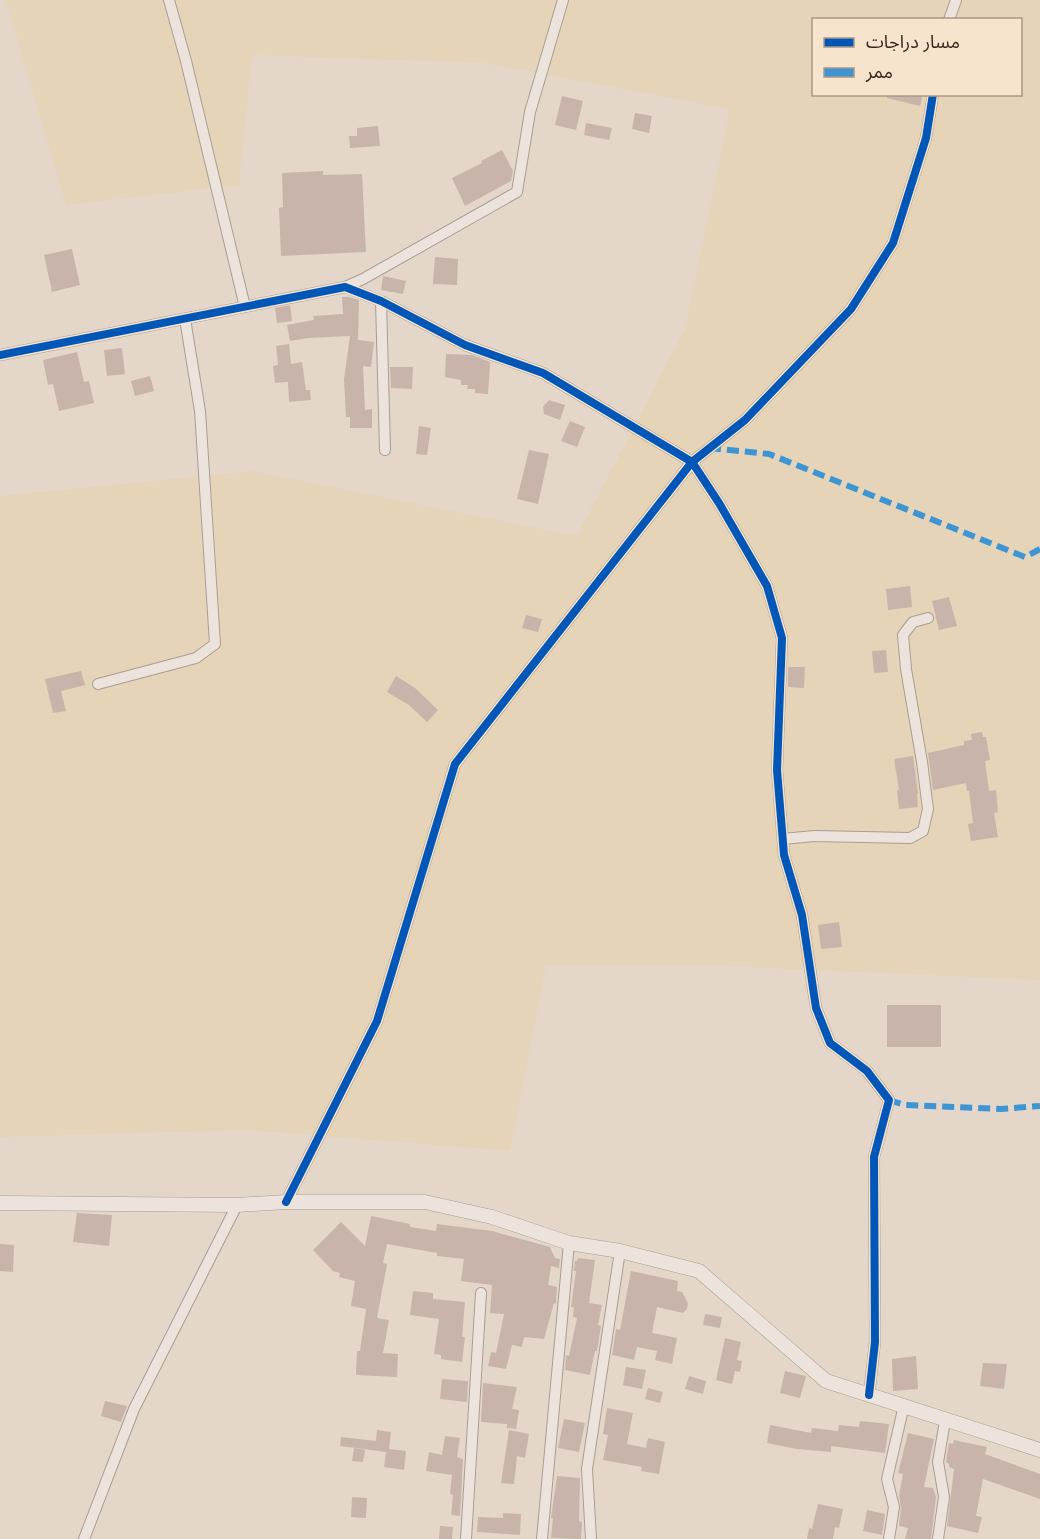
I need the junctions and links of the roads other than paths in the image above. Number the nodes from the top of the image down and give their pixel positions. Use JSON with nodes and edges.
{"nodes":[{"id":1,"x":168,"y":0,"type":"edge"},
{"id":2,"x":562,"y":0,"type":"edge"},
{"id":3,"x":956,"y":0,"type":"edge"},
{"id":4,"x":950,"y":18,"type":"edge"},
{"id":5,"x":933,"y":96,"type":"edge"},
{"id":6,"x":345,"y":287,"type":"junction"},
{"id":7,"x":381,"y":301,"type":"junction"},
{"id":8,"x":245,"y":307,"type":"junction"},
{"id":9,"x":185,"y":319,"type":"junction"},
{"id":10,"x":0,"y":355,"type":"edge"},
{"id":11,"x":385,"y":450,"type":"dead end"},
{"id":12,"x":692,"y":462,"type":"junction"},
{"id":13,"x":928,"y":618,"type":"dead end"},
{"id":14,"x":98,"y":684,"type":"dead end"},
{"id":15,"x":783,"y":839,"type":"junction"},
{"id":16,"x":286,"y":1202,"type":"junction"},
{"id":17,"x":0,"y":1203,"type":"edge"},
{"id":18,"x":237,"y":1205,"type":"junction"},
{"id":19,"x":569,"y":1243,"type":"junction"},
{"id":20,"x":621,"y":1251,"type":"junction"},
{"id":21,"x":481,"y":1293,"type":"dead end"},
{"id":22,"x":869,"y":1395,"type":"junction"},
{"id":23,"x":904,"y":1405,"type":"junction"},
{"id":24,"x":945,"y":1421,"type":"junction"},
{"id":25,"x":1040,"y":1450,"type":"edge"},
{"id":26,"x":84,"y":1539,"type":"edge"},
{"id":27,"x":466,"y":1539,"type":"edge"},
{"id":28,"x":542,"y":1539,"type":"edge"},
{"id":29,"x":591,"y":1539,"type":"edge"},
{"id":30,"x":889,"y":1539,"type":"edge"},
{"id":31,"x":938,"y":1539,"type":"edge"}],
"edges":[{"from":1,"to":8,"type":"street"},
{"from":2,"to":6,"type":"street"},
{"from":3,"to":4,"type":"street"},
{"from":5,"to":12,"type":"street"},
{"from":6,"to":7,"type":"street"},
{"from":6,"to":8,"type":"street"},
{"from":7,"to":11,"type":"street"},
{"from":7,"to":12,"type":"street"},
{"from":8,"to":9,"type":"street"},
{"from":9,"to":10,"type":"street"},
{"from":9,"to":14,"type":"street"},
{"from":12,"to":15,"type":"street"},
{"from":12,"to":16,"type":"street"},
{"from":13,"to":15,"type":"street"},
{"from":15,"to":22,"type":"street"},
{"from":16,"to":18,"type":"street"},
{"from":16,"to":19,"type":"street"},
{"from":17,"to":18,"type":"street"},
{"from":18,"to":26,"type":"street"},
{"from":19,"to":20,"type":"street"},
{"from":19,"to":28,"type":"street"},
{"from":20,"to":22,"type":"street"},
{"from":20,"to":29,"type":"street"},
{"from":21,"to":27,"type":"street"},
{"from":22,"to":23,"type":"street"},
{"from":23,"to":24,"type":"street"},
{"from":23,"to":30,"type":"street"},
{"from":24,"to":25,"type":"street"},
{"from":24,"to":31,"type":"street"}]}
